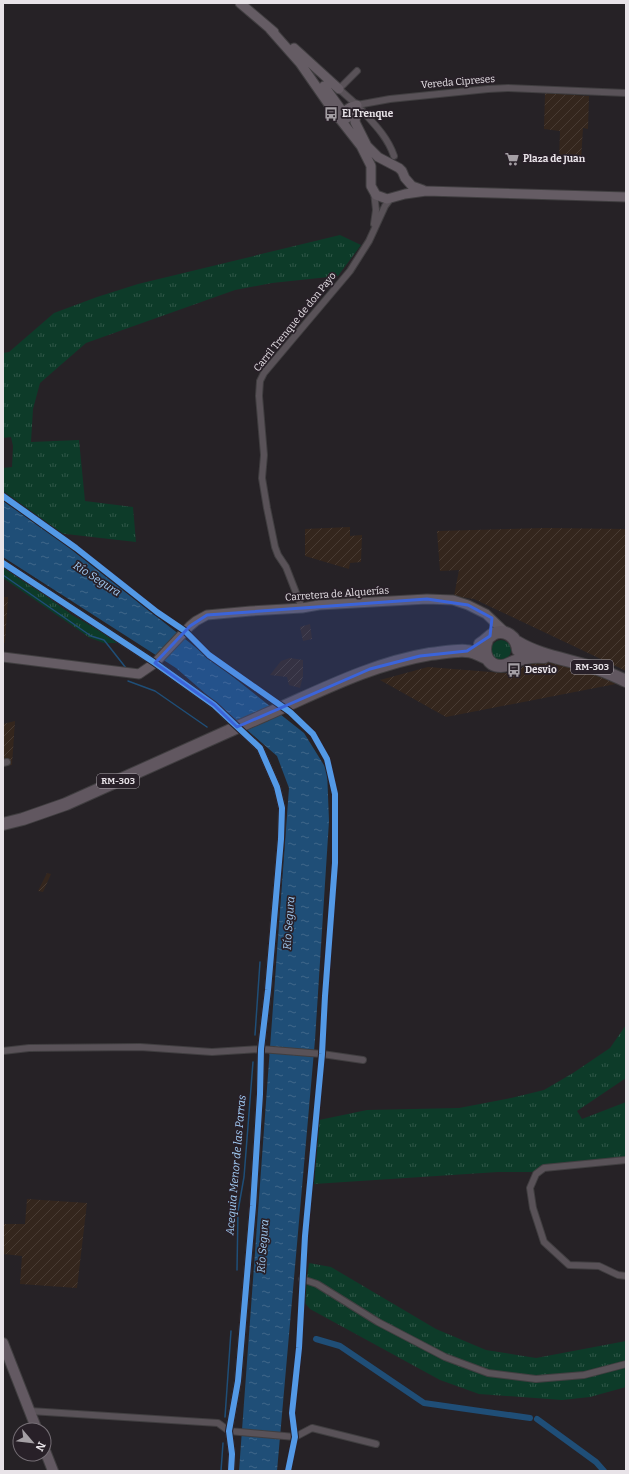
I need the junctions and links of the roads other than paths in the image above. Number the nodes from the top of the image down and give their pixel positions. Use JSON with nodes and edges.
{"nodes":[{"id":1,"x":242,"y":4,"type":"edge"},
{"id":2,"x":270,"y":29,"type":"junction"},
{"id":3,"x":294,"y":48,"type":"junction"},
{"id":4,"x":357,"y":72,"type":"dead end"},
{"id":5,"x":339,"y":89,"type":"junction"},
{"id":6,"x":626,"y":93,"type":"edge"},
{"id":7,"x":357,"y":105,"type":"junction"},
{"id":8,"x":344,"y":114,"type":"junction"},
{"id":9,"x":355,"y":138,"type":"junction"},
{"id":10,"x":368,"y":147,"type":"junction"},
{"id":11,"x":392,"y":160,"type":"junction"},
{"id":12,"x":371,"y":176,"type":"junction"},
{"id":13,"x":405,"y":178,"type":"junction"},
{"id":14,"x":426,"y":191,"type":"junction"},
{"id":15,"x":374,"y":192,"type":"junction"},
{"id":16,"x":395,"y":197,"type":"junction"},
{"id":17,"x":626,"y":197,"type":"edge"},
{"id":18,"x":369,"y":241,"type":"junction"},
{"id":19,"x":3,"y":563,"type":"edge"},
{"id":20,"x":302,"y":608,"type":"junction"},
{"id":21,"x":492,"y":618,"type":"junction"},
{"id":22,"x":506,"y":633,"type":"junction"},
{"id":23,"x":488,"y":638,"type":"junction"},
{"id":24,"x":517,"y":642,"type":"junction"},
{"id":25,"x":467,"y":651,"type":"junction"},
{"id":26,"x":3,"y":657,"type":"edge"},
{"id":27,"x":486,"y":658,"type":"junction"},
{"id":28,"x":556,"y":658,"type":"junction"},
{"id":29,"x":512,"y":662,"type":"junction"},
{"id":30,"x":155,"y":663,"type":"junction"},
{"id":31,"x":626,"y":681,"type":"edge"},
{"id":32,"x":3,"y":824,"type":"edge"},
{"id":33,"x":261,"y":1049,"type":"junction"},
{"id":34,"x":3,"y":1051,"type":"edge"},
{"id":35,"x":363,"y":1060,"type":"dead end"},
{"id":36,"x":626,"y":1160,"type":"edge"},
{"id":37,"x":626,"y":1276,"type":"edge"},
{"id":38,"x":302,"y":1279,"type":"dead end"},
{"id":39,"x":3,"y":1343,"type":"edge"},
{"id":40,"x":626,"y":1364,"type":"edge"},
{"id":41,"x":30,"y":1411,"type":"junction"},
{"id":42,"x":34,"y":1422,"type":"edge"},
{"id":43,"x":229,"y":1431,"type":"junction"},
{"id":44,"x":376,"y":1444,"type":"dead end"},
{"id":45,"x":231,"y":1471,"type":"edge"}],
"edges":[{"from":1,"to":2,"type":"main road"},
{"from":2,"to":3,"type":"main road"},
{"from":2,"to":9,"type":"main road"},
{"from":3,"to":5,"type":"main road"},
{"from":3,"to":8,"type":"main road"},
{"from":4,"to":5,"type":"street"},
{"from":5,"to":7,"type":"street"},
{"from":6,"to":7,"type":"street","name":"Vereda Cipreses"},
{"from":7,"to":8,"type":"main road"},
{"from":7,"to":10,"type":"main road"},
{"from":7,"to":11,"type":"street"},
{"from":8,"to":9,"type":"main road"},
{"from":8,"to":10,"type":"main road"},
{"from":9,"to":12,"type":"main road"},
{"from":10,"to":11,"type":"main road"},
{"from":11,"to":12,"type":"main road"},
{"from":11,"to":13,"type":"main road"},
{"from":12,"to":15,"type":"main road"},
{"from":13,"to":14,"type":"main road"},
{"from":13,"to":16,"type":"main road"},
{"from":14,"to":16,"type":"main road"},
{"from":14,"to":17,"type":"main road"},
{"from":15,"to":16,"type":"main road"},
{"from":15,"to":18,"type":"street"},
{"from":16,"to":18,"type":"street"},
{"from":18,"to":20,"type":"street","name":"Carril Trenque de don Payo"},
{"from":19,"to":30,"type":"street"},
{"from":20,"to":21,"type":"main road","name":"Carretera de Alquerías"},
{"from":20,"to":30,"type":"main road","name":"Carretera de Alquerías"},
{"from":21,"to":22,"type":"main road","name":"Carretera de Alquerías"},
{"from":21,"to":23,"type":"main road"},
{"from":22,"to":23,"type":"highway","number":"RM-303"},
{"from":22,"to":24,"type":"highway","number":"RM-303"},
{"from":23,"to":25,"type":"highway","number":"RM-303"},
{"from":23,"to":27,"type":"highway"},
{"from":24,"to":28,"type":"highway","number":"RM-303"},
{"from":24,"to":29,"type":"highway"},
{"from":25,"to":27,"type":"highway","number":"RM-303"},
{"from":25,"to":32,"type":"highway","number":"RM-303","bridge":true},
{"from":26,"to":30,"type":"main road","name":"Carretera de Alquerías"},
{"from":27,"to":29,"type":"highway","number":"RM-303"},
{"from":28,"to":29,"type":"highway","number":"RM-303"},
{"from":28,"to":31,"type":"highway","number":"RM-303"},
{"from":30,"to":33,"type":"street"},
{"from":33,"to":34,"type":"street"},
{"from":33,"to":35,"type":"street"},
{"from":33,"to":43,"type":"street"},
{"from":36,"to":37,"type":"street"},
{"from":38,"to":40,"type":"street"},
{"from":39,"to":41,"type":"main road"},
{"from":41,"to":42,"type":"main road"},
{"from":41,"to":43,"type":"street"},
{"from":43,"to":44,"type":"street"},
{"from":43,"to":45,"type":"street"}]}
